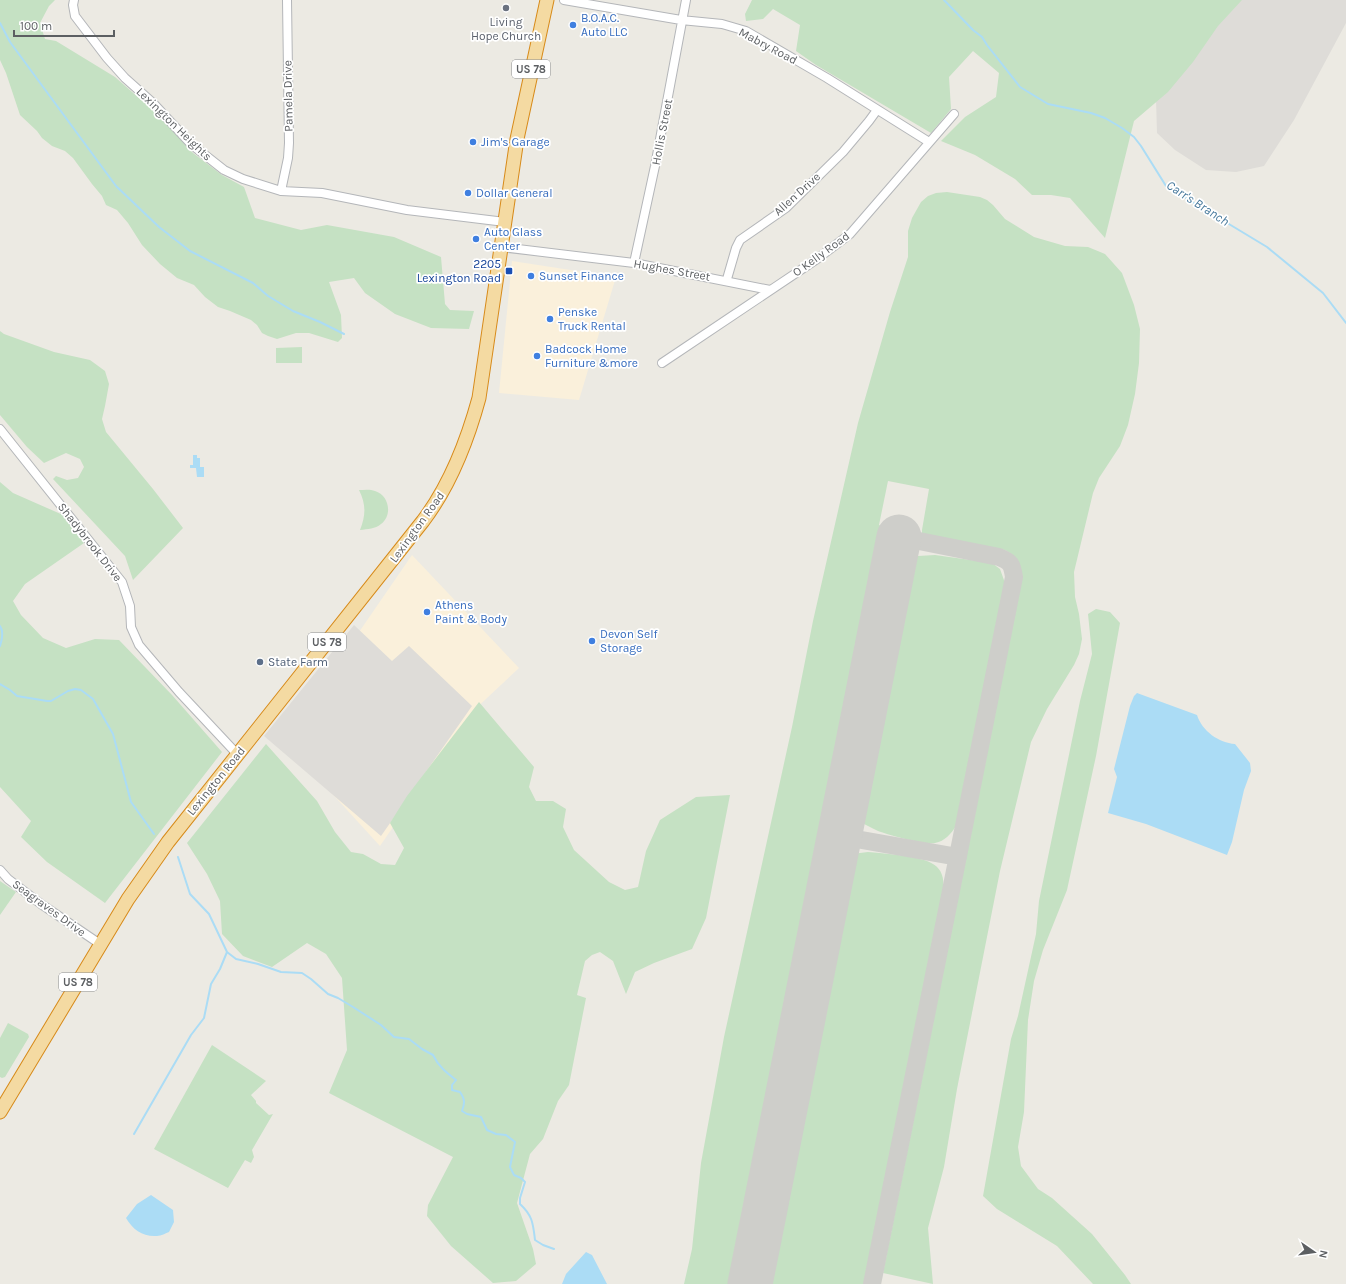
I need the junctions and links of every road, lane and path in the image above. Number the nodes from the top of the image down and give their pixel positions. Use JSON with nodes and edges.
{"nodes":[{"id":1,"x":74,"y":0,"type":"edge"},
{"id":2,"x":287,"y":0,"type":"edge"},
{"id":3,"x":547,"y":0,"type":"edge"},
{"id":4,"x":564,"y":0,"type":"edge"},
{"id":5,"x":686,"y":0,"type":"edge"},
{"id":6,"x":681,"y":20,"type":"junction"},
{"id":7,"x":877,"y":110,"type":"junction"},
{"id":8,"x":954,"y":114,"type":"dead end"},
{"id":9,"x":929,"y":142,"type":"junction"},
{"id":10,"x":281,"y":191,"type":"junction"},
{"id":11,"x":505,"y":222,"type":"junction"},
{"id":12,"x":501,"y":247,"type":"junction"},
{"id":13,"x":634,"y":263,"type":"junction"},
{"id":14,"x":728,"y":281,"type":"junction"},
{"id":15,"x":770,"y":290,"type":"junction"},
{"id":16,"x":662,"y":363,"type":"dead end"},
{"id":17,"x":0,"y":429,"type":"edge"},
{"id":18,"x":238,"y":755,"type":"junction"},
{"id":19,"x":0,"y":870,"type":"edge"},
{"id":20,"x":100,"y":944,"type":"junction"},
{"id":21,"x":0,"y":1112,"type":"edge"}],
"edges":[{"from":1,"to":10,"type":"street","name":"Lexington Heights"},
{"from":2,"to":10,"type":"street","name":"Pamela Drive"},
{"from":3,"to":11,"type":"highway","name":"Lexington Road","number":"US 78"},
{"from":4,"to":6,"type":"street","name":"Mabry Road"},
{"from":5,"to":6,"type":"street","name":"Hollis Street"},
{"from":6,"to":7,"type":"street","name":"Mabry Road"},
{"from":6,"to":13,"type":"street","name":"Hollis Street"},
{"from":7,"to":9,"type":"street","name":"Mabry Road"},
{"from":7,"to":14,"type":"street","name":"Allen Drive"},
{"from":8,"to":9,"type":"street","name":"O Kelly Road"},
{"from":9,"to":15,"type":"street","name":"O Kelly Road"},
{"from":10,"to":11,"type":"street","name":"Lexington Heights"},
{"from":11,"to":12,"type":"highway","name":"Lexington Road","number":"US 78"},
{"from":12,"to":13,"type":"street","name":"Hughes Street"},
{"from":12,"to":18,"type":"highway","name":"Lexington Road","number":"US 78"},
{"from":13,"to":14,"type":"street","name":"Hughes Street"},
{"from":14,"to":15,"type":"street","name":"Hughes Street"},
{"from":15,"to":16,"type":"street","name":"O Kelly Road"},
{"from":17,"to":18,"type":"street","name":"Shadybrook Drive"},
{"from":18,"to":20,"type":"highway","name":"Lexington Road","number":"US 78"},
{"from":19,"to":20,"type":"street","name":"Seagraves Drive"},
{"from":20,"to":21,"type":"highway","number":"US 78"}]}
